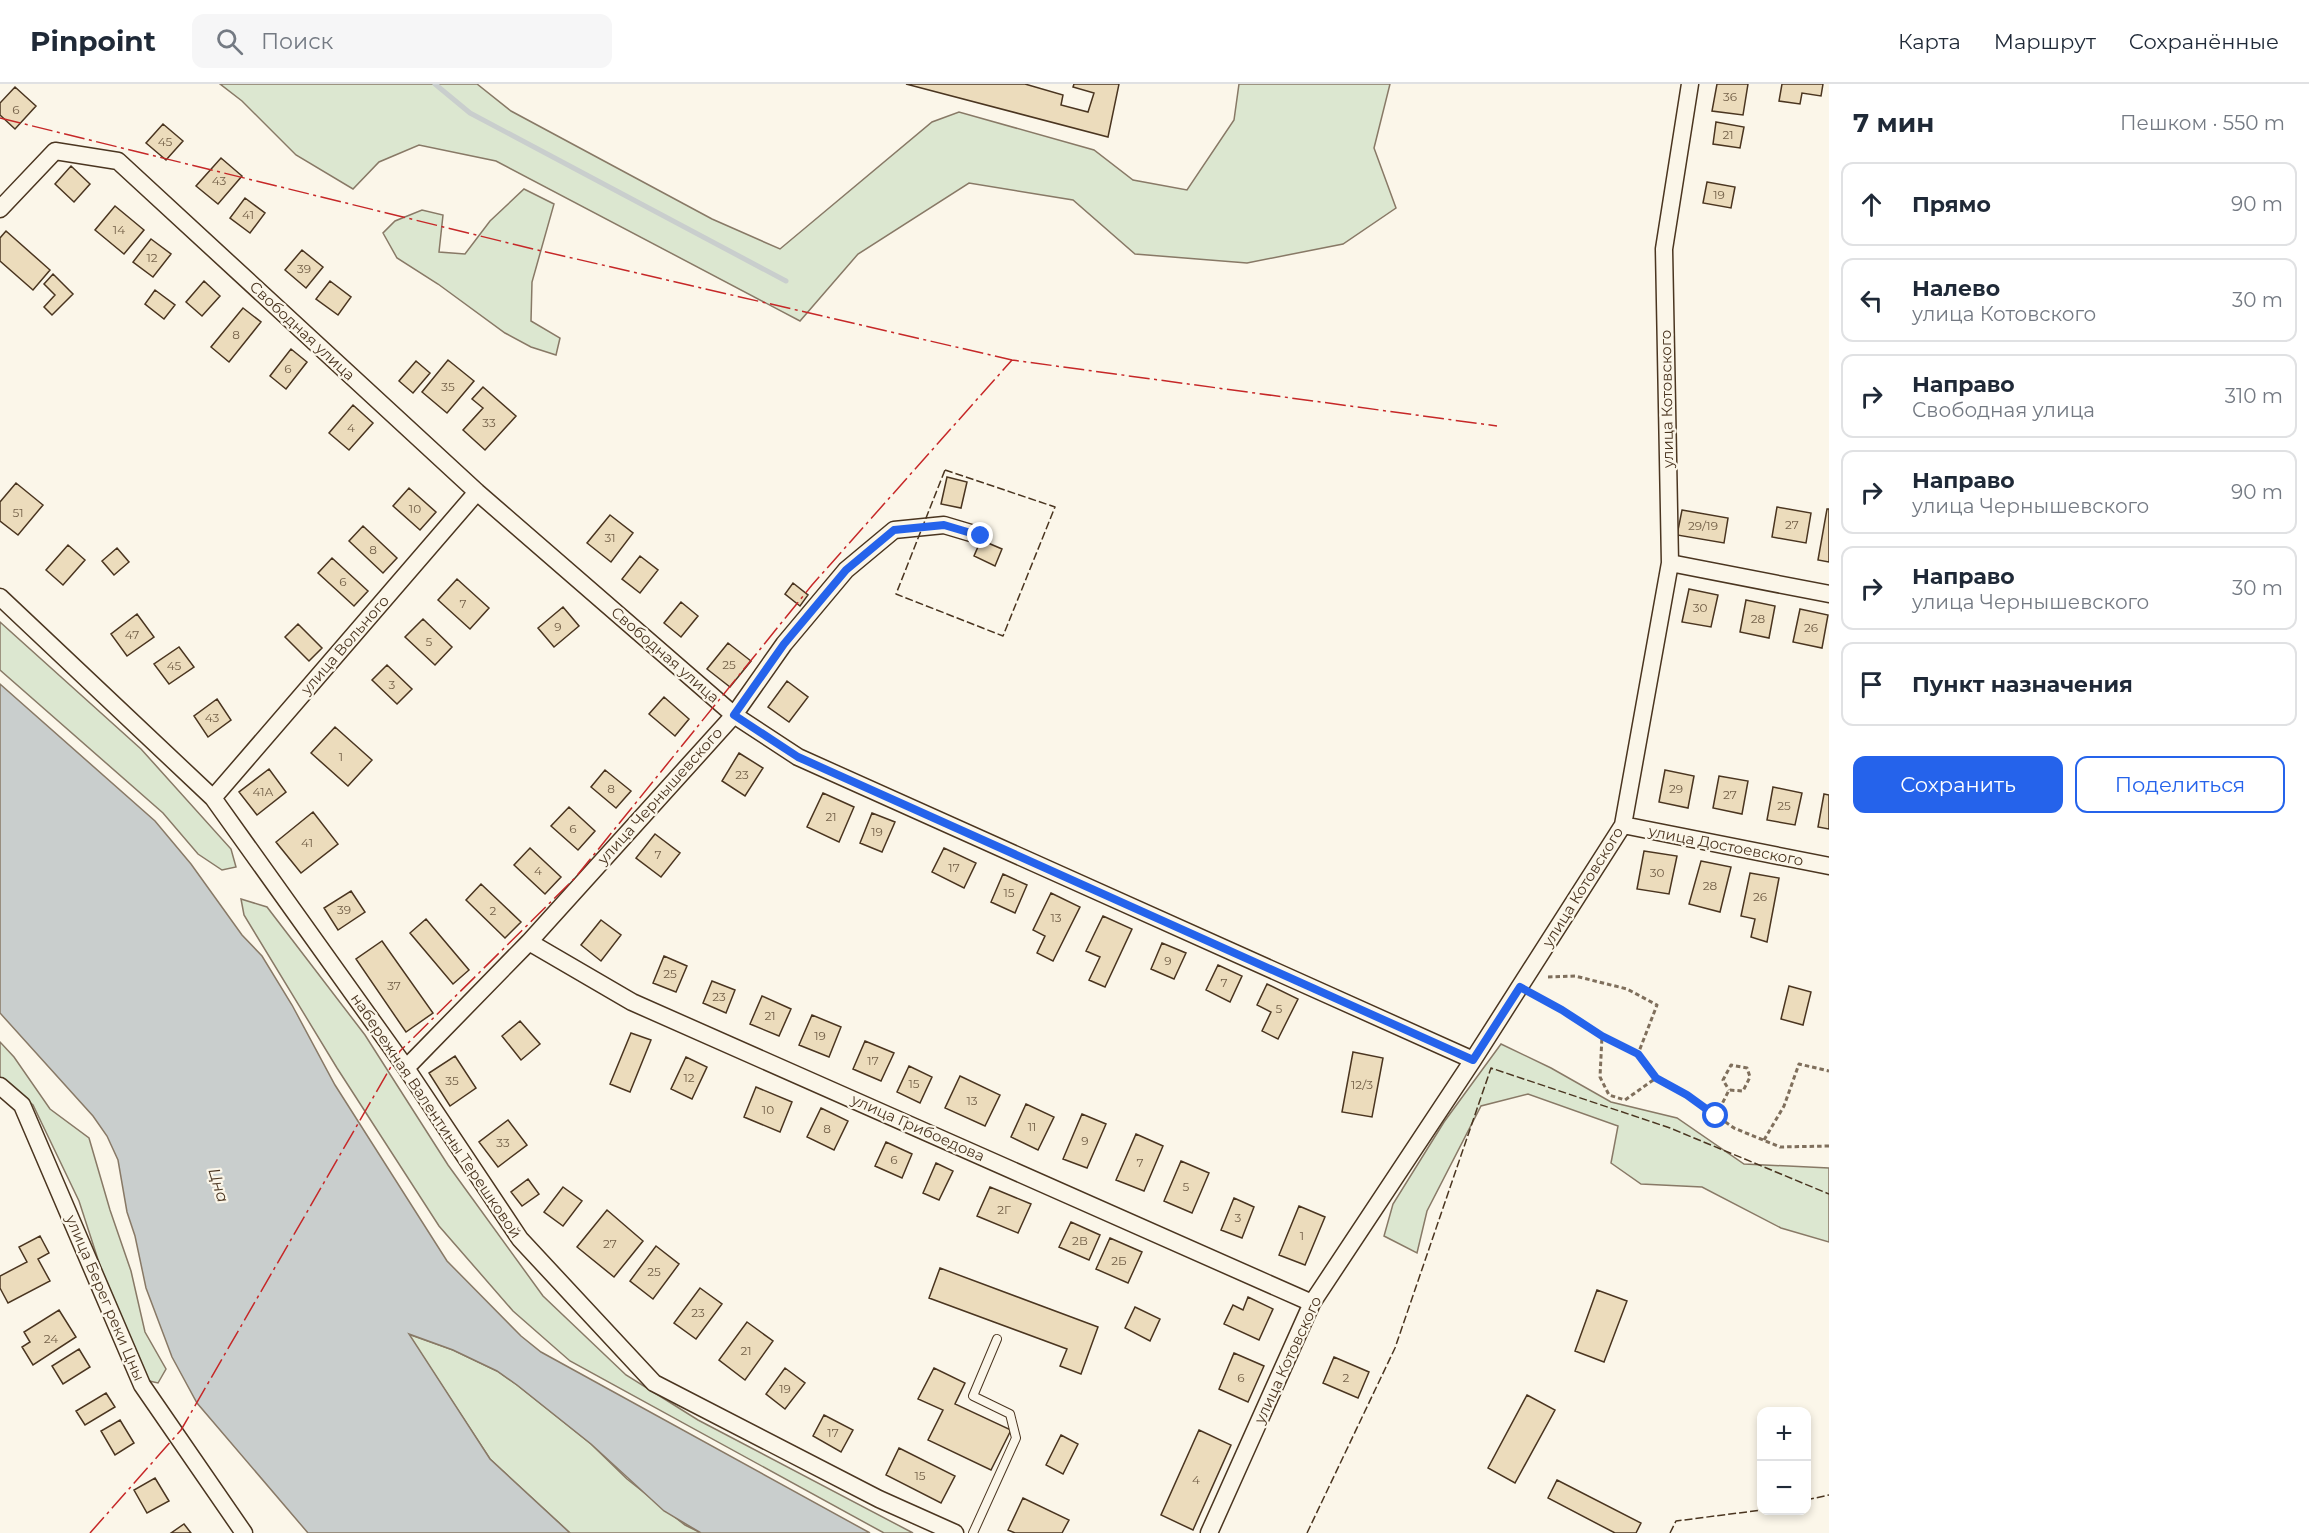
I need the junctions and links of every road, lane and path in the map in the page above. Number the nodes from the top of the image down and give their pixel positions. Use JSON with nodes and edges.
{"nodes":[{"id":1,"x":1690,"y":84,"type":"edge"},
{"id":2,"x":0,"y":209,"type":"edge"},
{"id":3,"x":477,"y":492,"type":"junction"},
{"id":4,"x":981,"y":536,"type":"dead end"},
{"id":5,"x":1670,"y":564,"type":"junction"},
{"id":6,"x":1829,"y":594,"type":"edge"},
{"id":7,"x":0,"y":597,"type":"edge"},
{"id":8,"x":734,"y":715,"type":"junction"},
{"id":9,"x":213,"y":798,"type":"junction"},
{"id":10,"x":1623,"y":825,"type":"junction"},
{"id":11,"x":1829,"y":866,"type":"edge"},
{"id":12,"x":529,"y":942,"type":"junction"},
{"id":13,"x":1544,"y":982,"type":"dead end"},
{"id":14,"x":1520,"y":987,"type":"junction"},
{"id":15,"x":1540,"y":989,"type":"dead end"},
{"id":16,"x":1535,"y":995,"type":"junction"},
{"id":17,"x":1602,"y":1036,"type":"junction"},
{"id":18,"x":1638,"y":1054,"type":"junction"},
{"id":19,"x":1473,"y":1060,"type":"junction"},
{"id":20,"x":406,"y":1068,"type":"junction"},
{"id":21,"x":1829,"y":1071,"type":"edge"},
{"id":22,"x":1656,"y":1078,"type":"junction"},
{"id":23,"x":0,"y":1086,"type":"edge"},
{"id":24,"x":1729,"y":1090,"type":"junction"},
{"id":25,"x":1716,"y":1116,"type":"junction"},
{"id":26,"x":1764,"y":1140,"type":"junction"},
{"id":27,"x":1829,"y":1146,"type":"edge"},
{"id":28,"x":1312,"y":1303,"type":"junction"},
{"id":29,"x":997,"y":1339,"type":"dead end"},
{"id":30,"x":244,"y":1533,"type":"edge"},
{"id":31,"x":955,"y":1533,"type":"edge"},
{"id":32,"x":973,"y":1533,"type":"edge"},
{"id":33,"x":1209,"y":1533,"type":"edge"}],
"edges":[{"from":1,"to":5,"type":"street","name":"улица Котовского"},
{"from":2,"to":3,"type":"street","name":"Свободная улица"},
{"from":3,"to":8,"type":"street","name":"Свободная улица"},
{"from":3,"to":9,"type":"street","name":"улица Вольного"},
{"from":4,"to":8,"type":"street","name":"улица Чернышевского"},
{"from":5,"to":6,"type":"street"},
{"from":5,"to":10,"type":"street","name":"улица Котовского"},
{"from":7,"to":9,"type":"street","name":"набережная Валентины Терешковой"},
{"from":8,"to":12,"type":"street","name":"улица Чернышевского"},
{"from":8,"to":19,"type":"street","name":"Свободная улица"},
{"from":9,"to":20,"type":"street","name":"набережная Валентины Терешковой"},
{"from":10,"to":11,"type":"street","name":"улица Достоевского"},
{"from":10,"to":14,"type":"street","name":"улица Котовского"},
{"from":12,"to":20,"type":"street","name":"улица Чернышевского"},
{"from":12,"to":28,"type":"street","name":"улица Грибоедова"},
{"from":13,"to":18,"type":"path"},
{"from":14,"to":16,"type":"path"},
{"from":14,"to":19,"type":"street","name":"улица Котовского"},
{"from":15,"to":16,"type":"path"},
{"from":16,"to":17,"type":"path"},
{"from":17,"to":18,"type":"path"},
{"from":17,"to":22,"type":"path"},
{"from":18,"to":22,"type":"path"},
{"from":19,"to":28,"type":"street","name":"улица Котовского"},
{"from":20,"to":31,"type":"street","name":"набережная Валентины Терешковой"},
{"from":21,"to":26,"type":"path"},
{"from":22,"to":25,"type":"path"},
{"from":23,"to":30,"type":"street","name":"улица Берег реки Цны"},
{"from":24,"to":24,"type":"path"},
{"from":24,"to":25,"type":"path"},
{"from":25,"to":26,"type":"path"},
{"from":26,"to":27,"type":"path"},
{"from":28,"to":33,"type":"street","name":"улица Котовского"},
{"from":29,"to":32,"type":"lane"}]}
